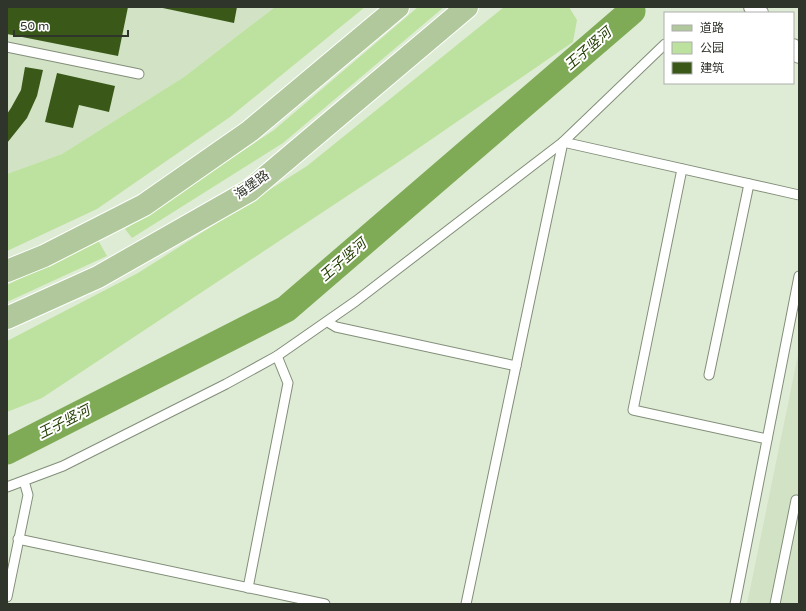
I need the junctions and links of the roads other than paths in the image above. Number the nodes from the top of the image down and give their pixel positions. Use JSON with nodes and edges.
{"nodes":[{"id":1,"x":398,"y":7,"type":"edge"},
{"id":2,"x":467,"y":7,"type":"edge"},
{"id":3,"x":664,"y":45,"type":"edge"},
{"id":4,"x":7,"y":47,"type":"edge"},
{"id":5,"x":140,"y":74,"type":"dead end"},
{"id":6,"x":562,"y":142,"type":"junction"},
{"id":7,"x":682,"y":169,"type":"junction"},
{"id":8,"x":748,"y":184,"type":"junction"},
{"id":9,"x":799,"y":195,"type":"edge"},
{"id":10,"x":7,"y":270,"type":"edge"},
{"id":11,"x":799,"y":276,"type":"edge"},
{"id":12,"x":7,"y":318,"type":"edge"},
{"id":13,"x":328,"y":321,"type":"junction"},
{"id":14,"x":277,"y":356,"type":"junction"},
{"id":15,"x":516,"y":366,"type":"junction"},
{"id":16,"x":709,"y":375,"type":"dead end"},
{"id":17,"x":767,"y":439,"type":"junction"},
{"id":18,"x":24,"y":481,"type":"junction"},
{"id":19,"x":7,"y":487,"type":"edge"},
{"id":20,"x":799,"y":501,"type":"edge"},
{"id":21,"x":18,"y":539,"type":"junction"},
{"id":22,"x":248,"y":588,"type":"junction"},
{"id":23,"x":7,"y":597,"type":"edge"},
{"id":24,"x":325,"y":604,"type":"edge"},
{"id":25,"x":466,"y":604,"type":"edge"},
{"id":26,"x":734,"y":604,"type":"edge"},
{"id":27,"x":775,"y":604,"type":"edge"}],
"edges":[{"from":1,"to":10,"type":"main road"},
{"from":2,"to":12,"type":"main road","name":"海堡路"},
{"from":3,"to":6,"type":"lane"},
{"from":4,"to":5,"type":"lane"},
{"from":6,"to":7,"type":"lane"},
{"from":6,"to":13,"type":"lane"},
{"from":6,"to":15,"type":"lane"},
{"from":7,"to":8,"type":"lane"},
{"from":7,"to":17,"type":"lane"},
{"from":8,"to":9,"type":"lane"},
{"from":8,"to":16,"type":"lane"},
{"from":11,"to":17,"type":"lane"},
{"from":13,"to":14,"type":"lane"},
{"from":13,"to":15,"type":"lane"},
{"from":14,"to":18,"type":"lane"},
{"from":14,"to":22,"type":"lane"},
{"from":15,"to":25,"type":"lane"},
{"from":17,"to":26,"type":"lane"},
{"from":18,"to":19,"type":"lane"},
{"from":18,"to":21,"type":"lane"},
{"from":20,"to":27,"type":"lane"},
{"from":21,"to":22,"type":"lane"},
{"from":21,"to":23,"type":"lane"},
{"from":22,"to":24,"type":"lane"}]}
